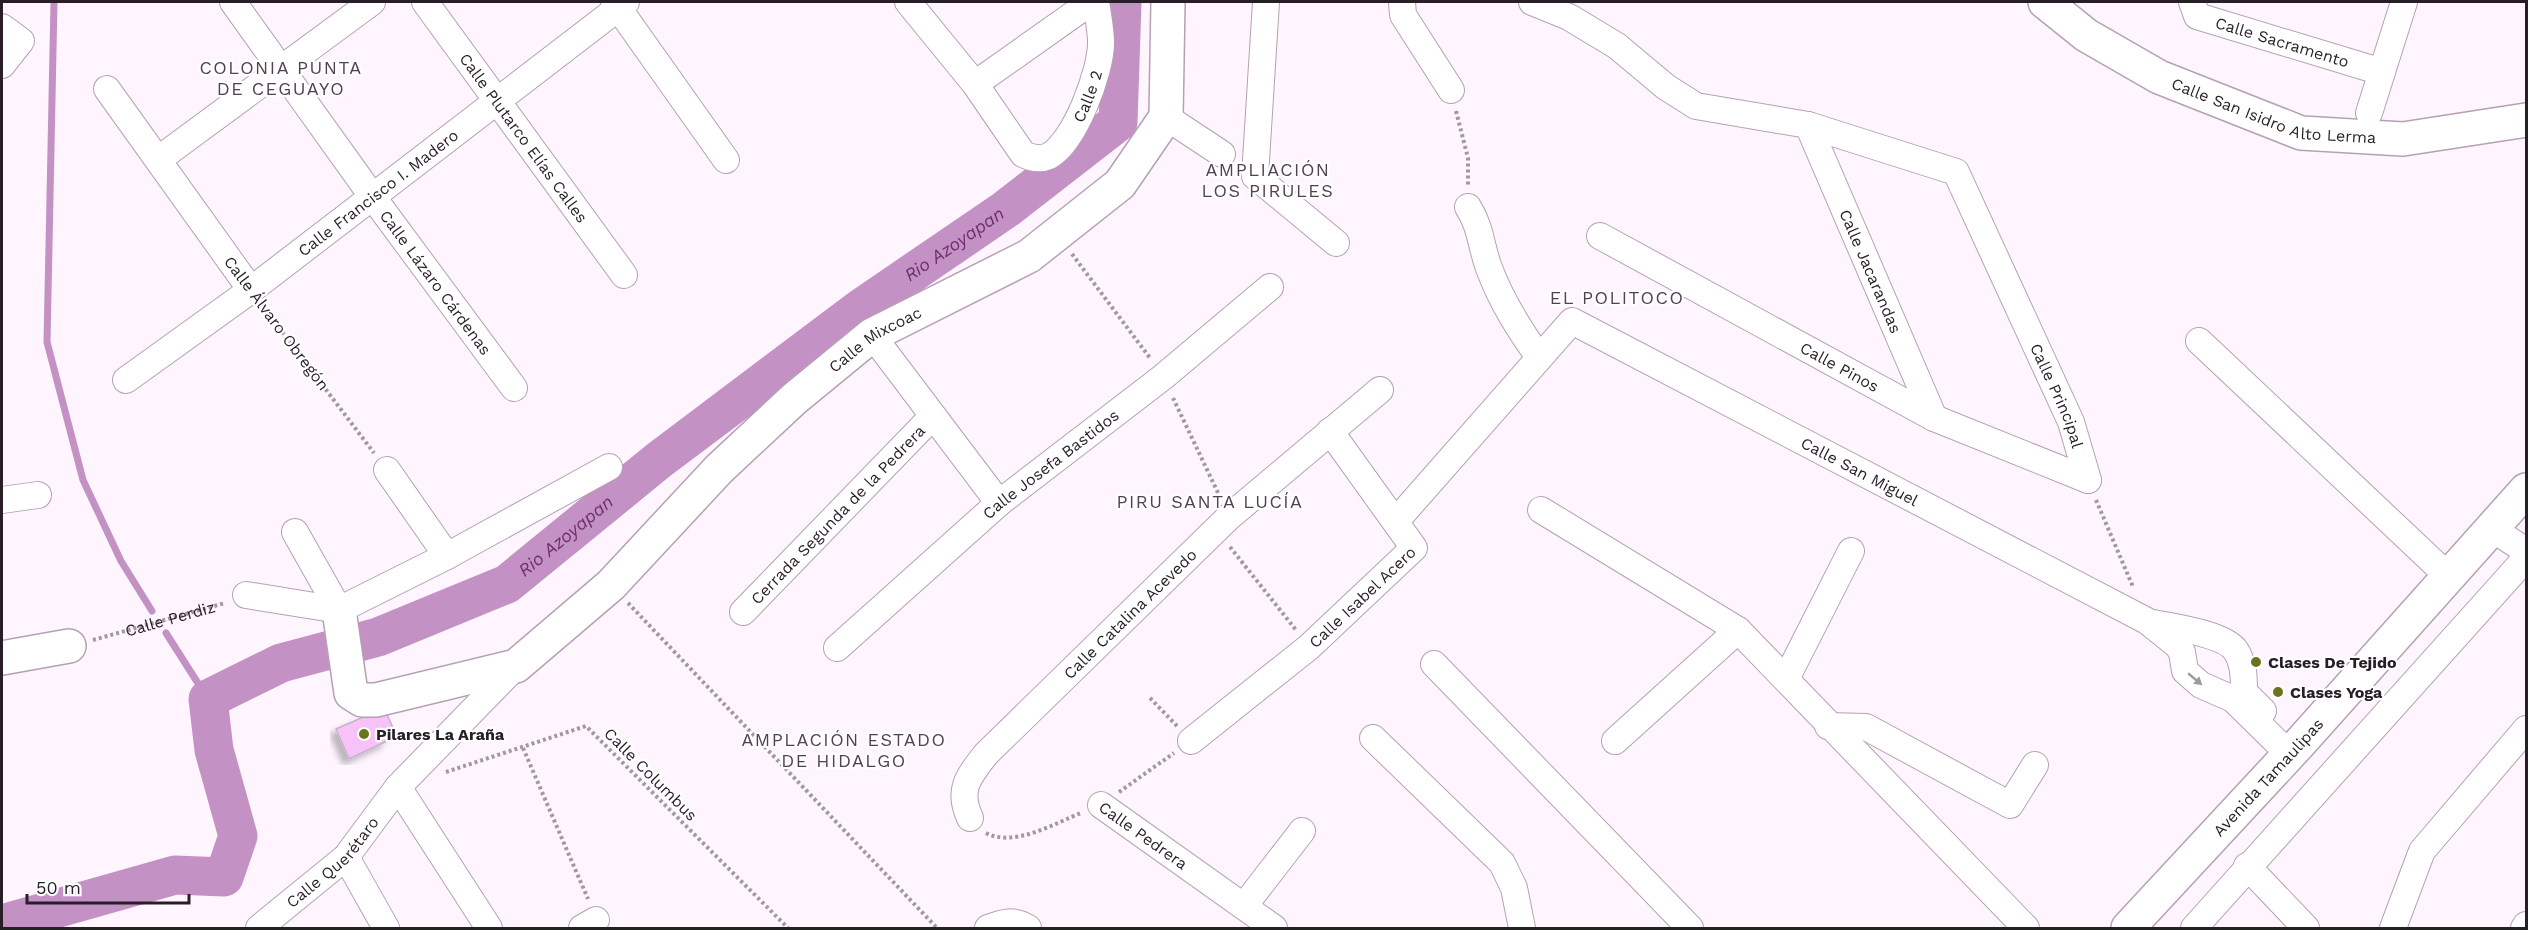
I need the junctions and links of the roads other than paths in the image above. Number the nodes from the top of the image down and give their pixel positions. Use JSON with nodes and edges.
{"nodes":[{"id":1,"x":233,"y":2,"type":"edge"},
{"id":2,"x":372,"y":2,"type":"edge"},
{"id":3,"x":425,"y":2,"type":"edge"},
{"id":4,"x":908,"y":2,"type":"edge"},
{"id":5,"x":1091,"y":2,"type":"edge"},
{"id":6,"x":1096,"y":2,"type":"edge"},
{"id":7,"x":1168,"y":2,"type":"edge"},
{"id":8,"x":1266,"y":2,"type":"edge"},
{"id":9,"x":1402,"y":2,"type":"edge"},
{"id":10,"x":1532,"y":2,"type":"edge"},
{"id":11,"x":2045,"y":2,"type":"edge"},
{"id":12,"x":2192,"y":2,"type":"edge"},
{"id":13,"x":2404,"y":2,"type":"edge"},
{"id":14,"x":619,"y":3,"type":"edge"},
{"id":15,"x":11,"y":34,"type":"edge"},
{"id":16,"x":2,"y":65,"type":"edge"},
{"id":17,"x":280,"y":69,"type":"junction"},
{"id":18,"x":2382,"y":72,"type":"junction"},
{"id":19,"x":975,"y":84,"type":"junction"},
{"id":20,"x":107,"y":89,"type":"dead end"},
{"id":21,"x":1451,"y":90,"type":"road end"},
{"id":22,"x":495,"y":101,"type":"junction"},
{"id":23,"x":2369,"y":113,"type":"dead end"},
{"id":24,"x":1166,"y":117,"type":"junction"},
{"id":25,"x":2526,"y":120,"type":"edge"},
{"id":26,"x":1808,"y":125,"type":"junction"},
{"id":27,"x":1222,"y":153,"type":"dead end"},
{"id":28,"x":159,"y":159,"type":"junction"},
{"id":29,"x":726,"y":160,"type":"dead end"},
{"id":30,"x":372,"y":196,"type":"junction"},
{"id":31,"x":1468,"y":207,"type":"road end"},
{"id":32,"x":1600,"y":236,"type":"dead end"},
{"id":33,"x":1336,"y":243,"type":"dead end"},
{"id":34,"x":624,"y":275,"type":"dead end"},
{"id":35,"x":1270,"y":287,"type":"dead end"},
{"id":36,"x":251,"y":290,"type":"junction"},
{"id":37,"x":1572,"y":321,"type":"joint"},
{"id":38,"x":872,"y":336,"type":"junction"},
{"id":39,"x":2199,"y":341,"type":"dead end"},
{"id":40,"x":1539,"y":357,"type":"junction"},
{"id":41,"x":126,"y":380,"type":"dead end"},
{"id":42,"x":514,"y":388,"type":"dead end"},
{"id":43,"x":1380,"y":390,"type":"dead end"},
{"id":44,"x":932,"y":417,"type":"junction"},
{"id":45,"x":1934,"y":418,"type":"junction"},
{"id":46,"x":1330,"y":431,"type":"junction"},
{"id":47,"x":609,"y":467,"type":"dead end"},
{"id":48,"x":387,"y":470,"type":"road end"},
{"id":49,"x":2088,"y":480,"type":"joint"},
{"id":50,"x":2526,"y":490,"type":"edge"},
{"id":51,"x":38,"y":495,"type":"dead end"},
{"id":52,"x":2,"y":500,"type":"edge"},
{"id":53,"x":999,"y":503,"type":"junction"},
{"id":54,"x":1541,"y":510,"type":"dead end"},
{"id":55,"x":1395,"y":521,"type":"junction"},
{"id":56,"x":2491,"y":528,"type":"junction"},
{"id":57,"x":295,"y":532,"type":"dead end"},
{"id":58,"x":1851,"y":551,"type":"dead end"},
{"id":59,"x":2526,"y":551,"type":"edge"},
{"id":60,"x":447,"y":556,"type":"junction"},
{"id":61,"x":2526,"y":558,"type":"edge"},
{"id":62,"x":2448,"y":576,"type":"junction"},
{"id":63,"x":246,"y":595,"type":"road end"},
{"id":64,"x":743,"y":612,"type":"dead end"},
{"id":65,"x":2146,"y":621,"type":"junction"},
{"id":66,"x":341,"y":626,"type":"junction"},
{"id":67,"x":1738,"y":630,"type":"junction"},
{"id":68,"x":2206,"y":633,"type":"junction"},
{"id":69,"x":69,"y":646,"type":"road end"},
{"id":70,"x":837,"y":648,"type":"dead end"},
{"id":71,"x":2182,"y":652,"type":"junction"},
{"id":72,"x":2,"y":658,"type":"edge"},
{"id":73,"x":1434,"y":664,"type":"dead end"},
{"id":74,"x":516,"y":666,"type":"junction"},
{"id":75,"x":1786,"y":679,"type":"junction"},
{"id":76,"x":2239,"y":696,"type":"junction"},
{"id":77,"x":1828,"y":726,"type":"junction"},
{"id":78,"x":2526,"y":729,"type":"edge"},
{"id":79,"x":1373,"y":738,"type":"dead end"},
{"id":80,"x":1191,"y":741,"type":"road end"},
{"id":81,"x":1616,"y":741,"type":"dead end"},
{"id":82,"x":2294,"y":749,"type":"junction"},
{"id":83,"x":2035,"y":765,"type":"dead end"},
{"id":84,"x":398,"y":787,"type":"junction"},
{"id":85,"x":1101,"y":805,"type":"road end"},
{"id":86,"x":970,"y":819,"type":"road end"},
{"id":87,"x":1302,"y":831,"type":"dead end"},
{"id":88,"x":346,"y":857,"type":"junction"},
{"id":89,"x":2247,"y":866,"type":"junction"},
{"id":90,"x":1244,"y":906,"type":"junction"},
{"id":91,"x":273,"y":924,"type":"edge"},
{"id":92,"x":386,"y":928,"type":"edge"},
{"id":93,"x":489,"y":928,"type":"edge"},
{"id":94,"x":988,"y":928,"type":"edge"},
{"id":95,"x":1028,"y":928,"type":"edge"},
{"id":96,"x":1274,"y":928,"type":"edge"},
{"id":97,"x":1522,"y":928,"type":"edge"},
{"id":98,"x":1690,"y":928,"type":"edge"},
{"id":99,"x":2026,"y":928,"type":"edge"},
{"id":100,"x":2128,"y":928,"type":"edge"},
{"id":101,"x":2194,"y":928,"type":"edge"},
{"id":102,"x":2306,"y":928,"type":"edge"},
{"id":103,"x":2393,"y":928,"type":"edge"}],
"edges":[{"from":1,"to":17,"type":"street","name":"Calle Lázaro Cárdenas"},
{"from":2,"to":17,"type":"street"},
{"from":3,"to":22,"type":"street","name":"Calle Plutarco Elías Calles"},
{"from":4,"to":19,"type":"street"},
{"from":5,"to":19,"type":"street"},
{"from":6,"to":19,"type":"street","name":"Calle 2"},
{"from":7,"to":24,"type":"street"},
{"from":8,"to":33,"type":"street"},
{"from":9,"to":21,"type":"street"},
{"from":10,"to":26,"type":"street"},
{"from":11,"to":25,"type":"street","name":"Calle San Isidro Alto Lerma"},
{"from":12,"to":18,"type":"street","name":"Calle Sacramento"},
{"from":13,"to":18,"type":"street"},
{"from":14,"to":22,"type":"street","name":"Calle Francisco I. Madero"},
{"from":14,"to":29,"type":"street"},
{"from":15,"to":16,"type":"street"},
{"from":17,"to":28,"type":"street"},
{"from":17,"to":30,"type":"street","name":"Calle Lázaro Cárdenas"},
{"from":18,"to":23,"type":"street"},
{"from":20,"to":28,"type":"street","name":"Calle Álvaro Obregón"},
{"from":22,"to":30,"type":"street","name":"Calle Francisco I. Madero"},
{"from":22,"to":34,"type":"street","name":"Calle Plutarco Elías Calles"},
{"from":24,"to":27,"type":"street"},
{"from":24,"to":38,"type":"street","name":"Calle Mixcoac"},
{"from":26,"to":45,"type":"street","name":"Calle Jacarandas"},
{"from":26,"to":49,"type":"street","name":"Calle Principal"},
{"from":28,"to":36,"type":"street","name":"Calle Álvaro Obregón"},
{"from":30,"to":36,"type":"street","name":"Calle Francisco I. Madero"},
{"from":30,"to":42,"type":"street","name":"Calle Lázaro Cárdenas"},
{"from":31,"to":40,"type":"street"},
{"from":32,"to":45,"type":"street","name":"Calle Pinos"},
{"from":35,"to":53,"type":"street","name":"Calle Josefa Bastidos"},
{"from":36,"to":41,"type":"street","name":"Calle Francisco I. Madero"},
{"from":37,"to":40,"type":"street","name":"Calle Isabel Acero"},
{"from":37,"to":65,"type":"street","name":"Calle San Miguel"},
{"from":38,"to":44,"type":"street"},
{"from":38,"to":74,"type":"street","name":"Calle Mixcoac"},
{"from":39,"to":62,"type":"street"},
{"from":40,"to":55,"type":"street","name":"Calle Isabel Acero"},
{"from":43,"to":46,"type":"street","name":"Calle Catalina Acevedo"},
{"from":44,"to":53,"type":"street"},
{"from":44,"to":64,"type":"street","name":"Cerrada Segunda de la Pedrera"},
{"from":45,"to":49,"type":"street","name":"Calle Pinos"},
{"from":46,"to":55,"type":"street"},
{"from":46,"to":86,"type":"street","name":"Calle Catalina Acevedo"},
{"from":47,"to":60,"type":"street"},
{"from":48,"to":60,"type":"street"},
{"from":50,"to":56,"type":"street","name":"Avenida Tamaulipas"},
{"from":51,"to":52,"type":"street"},
{"from":53,"to":70,"type":"street","name":"Calle Josefa Bastidos"},
{"from":54,"to":67,"type":"street"},
{"from":55,"to":80,"type":"street","name":"Calle Isabel Acero"},
{"from":56,"to":59,"type":"street"},
{"from":56,"to":62,"type":"street","name":"Avenida Tamaulipas"},
{"from":57,"to":66,"type":"street"},
{"from":58,"to":75,"type":"street"},
{"from":60,"to":66,"type":"street"},
{"from":61,"to":89,"type":"street"},
{"from":62,"to":82,"type":"street","name":"Avenida Tamaulipas"},
{"from":63,"to":66,"type":"street"},
{"from":65,"to":68,"type":"street","name":"Calle San Miguel"},
{"from":65,"to":71,"type":"street","name":"Calle San Miguel"},
{"from":66,"to":74,"type":"street"},
{"from":67,"to":75,"type":"street"},
{"from":67,"to":81,"type":"street"},
{"from":68,"to":71,"type":"street"},
{"from":68,"to":76,"type":"street","name":"Calle San Miguel"},
{"from":69,"to":72,"type":"street"},
{"from":71,"to":76,"type":"street","name":"Calle San Miguel","one_way":true},
{"from":73,"to":98,"type":"street"},
{"from":74,"to":84,"type":"street","name":"Calle Querétaro"},
{"from":75,"to":77,"type":"street"},
{"from":76,"to":82,"type":"street","name":"Calle San Miguel"},
{"from":77,"to":83,"type":"street"},
{"from":77,"to":99,"type":"street"},
{"from":78,"to":103,"type":"street"},
{"from":79,"to":97,"type":"street"},
{"from":82,"to":100,"type":"street","name":"Avenida Tamaulipas"},
{"from":84,"to":88,"type":"street","name":"Calle Querétaro"},
{"from":84,"to":93,"type":"street"},
{"from":85,"to":90,"type":"street","name":"Calle Pedrera"},
{"from":87,"to":90,"type":"street"},
{"from":88,"to":91,"type":"street","name":"Calle Querétaro"},
{"from":88,"to":92,"type":"street"},
{"from":89,"to":101,"type":"street"},
{"from":89,"to":102,"type":"street"},
{"from":90,"to":96,"type":"street","name":"Calle Pedrera"},
{"from":94,"to":95,"type":"street"}]}
